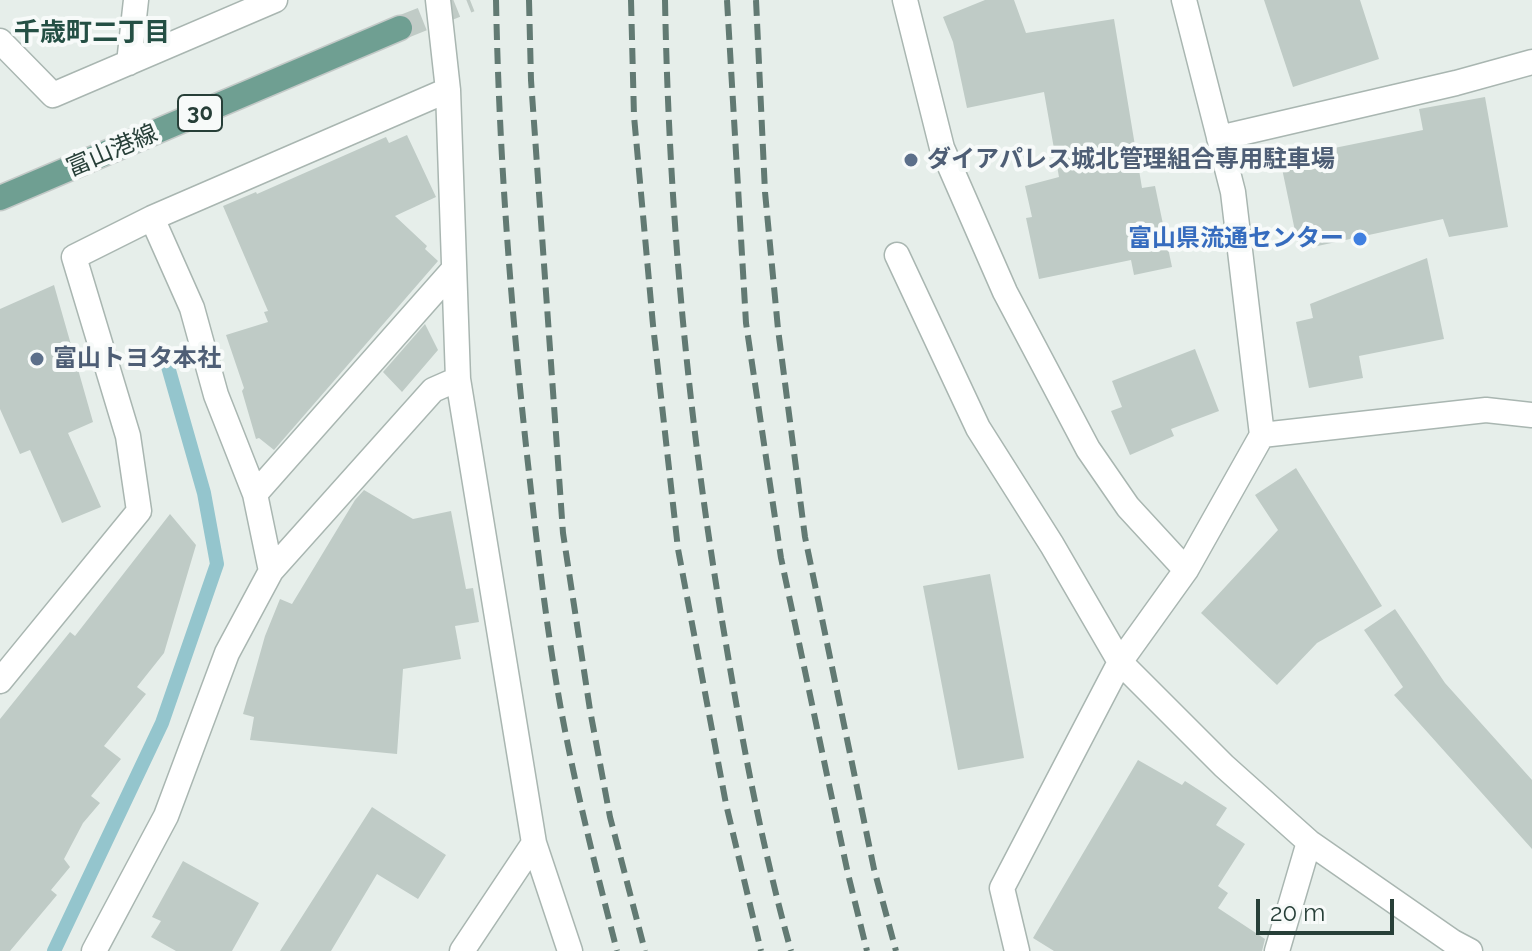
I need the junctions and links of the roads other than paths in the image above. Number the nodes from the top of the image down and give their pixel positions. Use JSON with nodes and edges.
{"nodes":[{"id":1,"x":136,"y":0,"type":"edge"},
{"id":2,"x":275,"y":0,"type":"edge"},
{"id":3,"x":438,"y":0,"type":"edge"},
{"id":4,"x":905,"y":0,"type":"edge"},
{"id":5,"x":1184,"y":0,"type":"edge"},
{"id":6,"x":400,"y":28,"type":"tunnel mouth"},
{"id":7,"x":0,"y":41,"type":"edge"},
{"id":8,"x":1532,"y":62,"type":"edge"},
{"id":9,"x":129,"y":63,"type":"junction"},
{"id":10,"x":448,"y":90,"type":"junction"},
{"id":11,"x":1219,"y":138,"type":"junction"},
{"id":12,"x":0,"y":198,"type":"edge"},
{"id":13,"x":152,"y":218,"type":"junction"},
{"id":14,"x":897,"y":255,"type":"dead end"},
{"id":15,"x":454,"y":269,"type":"junction"},
{"id":16,"x":458,"y":379,"type":"junction"},
{"id":17,"x":1532,"y":415,"type":"edge"},
{"id":18,"x":1262,"y":435,"type":"junction"},
{"id":19,"x":255,"y":494,"type":"junction"},
{"id":20,"x":1186,"y":570,"type":"junction"},
{"id":21,"x":271,"y":571,"type":"junction"},
{"id":22,"x":1120,"y":662,"type":"junction"},
{"id":23,"x":0,"y":681,"type":"edge"},
{"id":24,"x":1309,"y":842,"type":"junction"},
{"id":25,"x":534,"y":843,"type":"junction"},
{"id":26,"x":94,"y":951,"type":"edge"},
{"id":27,"x":462,"y":951,"type":"edge"},
{"id":28,"x":570,"y":951,"type":"edge"},
{"id":29,"x":1017,"y":951,"type":"edge"},
{"id":30,"x":1277,"y":951,"type":"edge"},
{"id":31,"x":1470,"y":951,"type":"edge"}],
"edges":[{"from":1,"to":9,"type":"street"},
{"from":2,"to":9,"type":"street"},
{"from":3,"to":10,"type":"street"},
{"from":4,"to":20,"type":"street"},
{"from":5,"to":11,"type":"street"},
{"from":6,"to":12,"type":"main road","name":"富山港線","number":"30"},
{"from":7,"to":9,"type":"street"},
{"from":8,"to":11,"type":"street"},
{"from":10,"to":13,"type":"street"},
{"from":10,"to":15,"type":"street"},
{"from":11,"to":18,"type":"street"},
{"from":13,"to":19,"type":"street"},
{"from":13,"to":23,"type":"street"},
{"from":14,"to":22,"type":"street"},
{"from":15,"to":16,"type":"street"},
{"from":15,"to":19,"type":"street"},
{"from":16,"to":21,"type":"street"},
{"from":16,"to":25,"type":"street"},
{"from":17,"to":18,"type":"street"},
{"from":18,"to":20,"type":"street"},
{"from":19,"to":21,"type":"street"},
{"from":20,"to":22,"type":"street"},
{"from":21,"to":26,"type":"street"},
{"from":22,"to":24,"type":"street"},
{"from":22,"to":29,"type":"street"},
{"from":24,"to":30,"type":"street"},
{"from":24,"to":31,"type":"street"},
{"from":25,"to":27,"type":"street"},
{"from":25,"to":28,"type":"street"}]}
